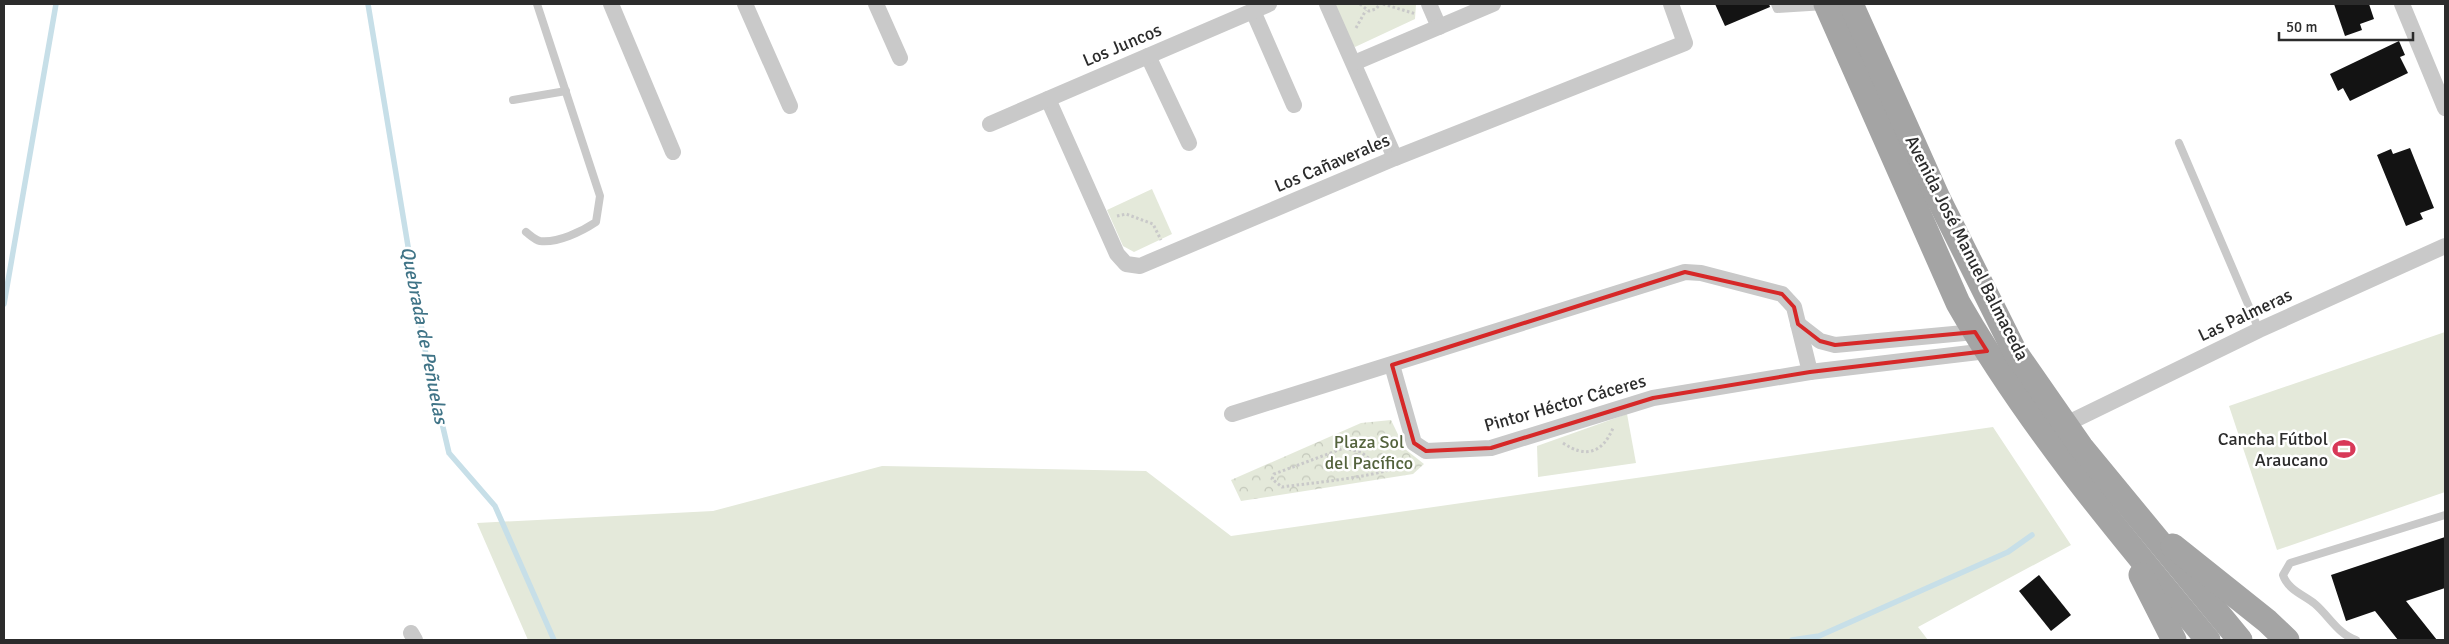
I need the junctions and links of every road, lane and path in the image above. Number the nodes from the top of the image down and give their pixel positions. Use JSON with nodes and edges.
{"nodes":[{"id":1,"x":537,"y":4,"type":"edge"},
{"id":2,"x":611,"y":4,"type":"edge"},
{"id":3,"x":745,"y":4,"type":"edge"},
{"id":4,"x":876,"y":4,"type":"edge"},
{"id":5,"x":1269,"y":4,"type":"edge"},
{"id":6,"x":1327,"y":4,"type":"edge"},
{"id":7,"x":1360,"y":4,"type":"edge"},
{"id":8,"x":1381,"y":4,"type":"edge"},
{"id":9,"x":1429,"y":4,"type":"edge"},
{"id":10,"x":1493,"y":4,"type":"edge"},
{"id":11,"x":1671,"y":4,"type":"edge"},
{"id":12,"x":1775,"y":4,"type":"edge"},
{"id":13,"x":1852,"y":4,"type":"edge"},
{"id":14,"x":2402,"y":4,"type":"edge"},
{"id":15,"x":1826,"y":5,"type":"edge"},
{"id":16,"x":1253,"y":11,"type":"junction"},
{"id":17,"x":1437,"y":23,"type":"junction"},
{"id":18,"x":1148,"y":56,"type":"junction"},
{"id":19,"x":900,"y":58,"type":"dead end"},
{"id":20,"x":1354,"y":63,"type":"junction"},
{"id":21,"x":566,"y":91,"type":"junction"},
{"id":22,"x":1048,"y":99,"type":"junction"},
{"id":23,"x":513,"y":100,"type":"dead end"},
{"id":24,"x":1294,"y":105,"type":"dead end"},
{"id":25,"x":790,"y":106,"type":"dead end"},
{"id":26,"x":2445,"y":108,"type":"edge"},
{"id":27,"x":990,"y":124,"type":"dead end"},
{"id":28,"x":1189,"y":143,"type":"dead end"},
{"id":29,"x":2179,"y":143,"type":"dead end"},
{"id":30,"x":673,"y":152,"type":"dead end"},
{"id":31,"x":1395,"y":158,"type":"junction"},
{"id":32,"x":1102,"y":221,"type":"junction"},
{"id":33,"x":526,"y":232,"type":"dead end"},
{"id":34,"x":2445,"y":246,"type":"edge"},
{"id":35,"x":1168,"y":254,"type":"junction"},
{"id":36,"x":1798,"y":324,"type":"junction"},
{"id":37,"x":2259,"y":330,"type":"junction"},
{"id":38,"x":1981,"y":342,"type":"junction"},
{"id":39,"x":1392,"y":365,"type":"junction"},
{"id":40,"x":1810,"y":372,"type":"junction"},
{"id":41,"x":1614,"y":410,"type":"junction"},
{"id":42,"x":1232,"y":414,"type":"dead end"},
{"id":43,"x":2064,"y":425,"type":"junction"},
{"id":44,"x":1552,"y":429,"type":"junction"},
{"id":45,"x":1422,"y":449,"type":"junction"},
{"id":46,"x":1384,"y":471,"type":"junction"},
{"id":47,"x":2445,"y":515,"type":"edge"},
{"id":48,"x":2143,"y":524,"type":"junction"},
{"id":49,"x":2121,"y":535,"type":"junction"},
{"id":50,"x":2345,"y":639,"type":"edge"},
{"id":51,"x":2174,"y":640,"type":"edge"},
{"id":52,"x":2208,"y":640,"type":"edge"},
{"id":53,"x":2240,"y":640,"type":"edge"},
{"id":54,"x":2287,"y":640,"type":"edge"},
{"id":55,"x":2356,"y":640,"type":"edge"}],
"edges":[{"from":1,"to":21,"type":"lane"},
{"from":2,"to":30,"type":"street"},
{"from":3,"to":25,"type":"street"},
{"from":4,"to":19,"type":"street"},
{"from":5,"to":16,"type":"street","name":"Los Juncos"},
{"from":6,"to":20,"type":"street"},
{"from":7,"to":8,"type":"path"},
{"from":8,"to":17,"type":"path"},
{"from":9,"to":17,"type":"street"},
{"from":10,"to":17,"type":"street"},
{"from":11,"to":31,"type":"street","name":"Los Cañaverales"},
{"from":12,"to":15,"type":"lane"},
{"from":13,"to":43,"type":"main road","name":"Avenida José Manuel Balmaceda"},
{"from":14,"to":26,"type":"street"},
{"from":15,"to":38,"type":"main road","name":"Avenida José Manuel Balmaceda"},
{"from":16,"to":18,"type":"street","name":"Los Juncos"},
{"from":16,"to":24,"type":"street"},
{"from":17,"to":20,"type":"street"},
{"from":18,"to":22,"type":"street","name":"Los Juncos"},
{"from":18,"to":28,"type":"street"},
{"from":20,"to":31,"type":"street"},
{"from":21,"to":23,"type":"lane"},
{"from":21,"to":33,"type":"lane"},
{"from":22,"to":27,"type":"street","name":"Los Juncos"},
{"from":22,"to":32,"type":"street","name":"Los Cañaverales"},
{"from":29,"to":37,"type":"lane"},
{"from":31,"to":35,"type":"street","name":"Los Cañaverales"},
{"from":32,"to":35,"type":"path"},
{"from":32,"to":35,"type":"street","name":"Los Cañaverales"},
{"from":34,"to":37,"type":"street","name":"Las Palmeras"},
{"from":36,"to":38,"type":"street"},
{"from":36,"to":39,"type":"street"},
{"from":36,"to":40,"type":"street"},
{"from":37,"to":43,"type":"street","name":"Las Palmeras"},
{"from":38,"to":40,"type":"street","name":"Pintor Héctor Cáceres"},
{"from":38,"to":49,"type":"main road","name":"Avenida José Manuel Balmaceda"},
{"from":39,"to":42,"type":"street"},
{"from":39,"to":45,"type":"street"},
{"from":40,"to":41,"type":"street","name":"Pintor Héctor Cáceres"},
{"from":41,"to":44,"type":"street","name":"Pintor Héctor Cáceres"},
{"from":41,"to":44,"type":"path"},
{"from":43,"to":48,"type":"main road","name":"Avenida José Manuel Balmaceda"},
{"from":44,"to":45,"type":"street","name":"Pintor Héctor Cáceres"},
{"from":45,"to":46,"type":"path"},
{"from":46,"to":46,"type":"path"},
{"from":47,"to":50,"type":"lane"},
{"from":48,"to":53,"type":"main road","name":"Avenida José Manuel Balmaceda"},
{"from":48,"to":54,"type":"main road"},
{"from":49,"to":51,"type":"main road"},
{"from":49,"to":52,"type":"main road","name":"Avenida José Manuel Balmaceda"},
{"from":50,"to":55,"type":"lane"}]}
